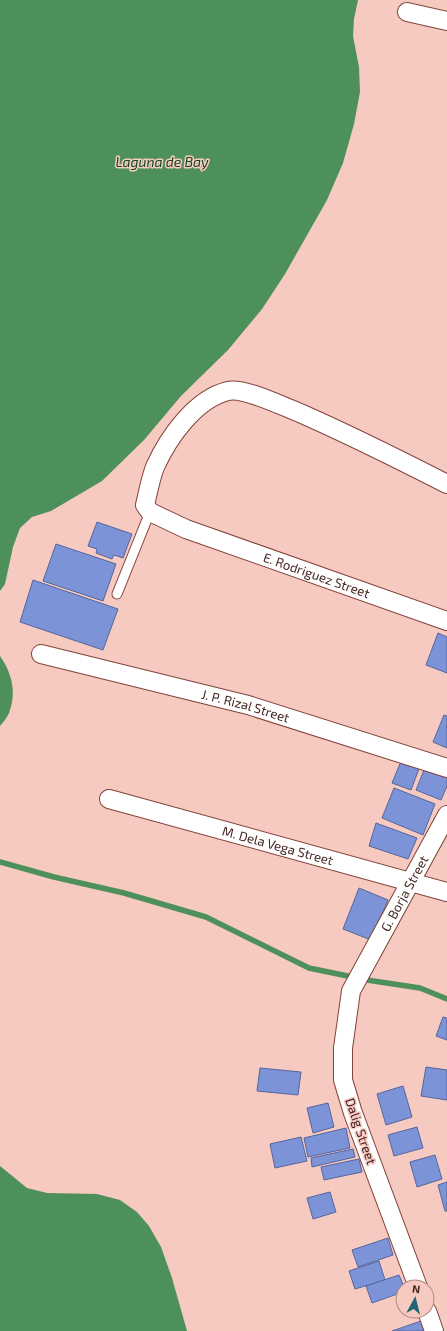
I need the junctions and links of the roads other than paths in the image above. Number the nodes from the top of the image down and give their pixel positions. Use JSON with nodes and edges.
{"nodes":[{"id":1,"x":407,"y":12,"type":"dead end"},
{"id":2,"x":447,"y":22,"type":"edge"},
{"id":3,"x":447,"y":484,"type":"edge"},
{"id":4,"x":150,"y":512,"type":"junction"},
{"id":5,"x":117,"y":594,"type":"dead end"},
{"id":6,"x":447,"y":621,"type":"edge"},
{"id":7,"x":41,"y":654,"type":"dead end"},
{"id":8,"x":447,"y":768,"type":"edge"},
{"id":9,"x":108,"y":799,"type":"dead end"},
{"id":10,"x":447,"y":815,"type":"edge"},
{"id":11,"x":411,"y":881,"type":"junction"},
{"id":12,"x":447,"y":892,"type":"edge"},
{"id":13,"x":361,"y":971,"type":"joint"},
{"id":14,"x":415,"y":1279,"type":"edge"},
{"id":15,"x":430,"y":1319,"type":"edge"},
{"id":16,"x":434,"y":1331,"type":"edge"}],
"edges":[{"from":1,"to":2,"type":"street"},
{"from":3,"to":4,"type":"street"},
{"from":4,"to":5,"type":"lane"},
{"from":4,"to":6,"type":"street","name":"E. Rodriguez Street"},
{"from":7,"to":8,"type":"street","name":"J. P. Rizal Street"},
{"from":9,"to":11,"type":"street","name":"M. Dela Vega Street"},
{"from":10,"to":11,"type":"street","name":"G. Borja Street"},
{"from":11,"to":12,"type":"street","name":"M. Dela Vega Street"},
{"from":11,"to":13,"type":"street","name":"G. Borja Street"},
{"from":13,"to":14,"type":"street","name":"Dalig Street"},
{"from":15,"to":16,"type":"street"}]}
